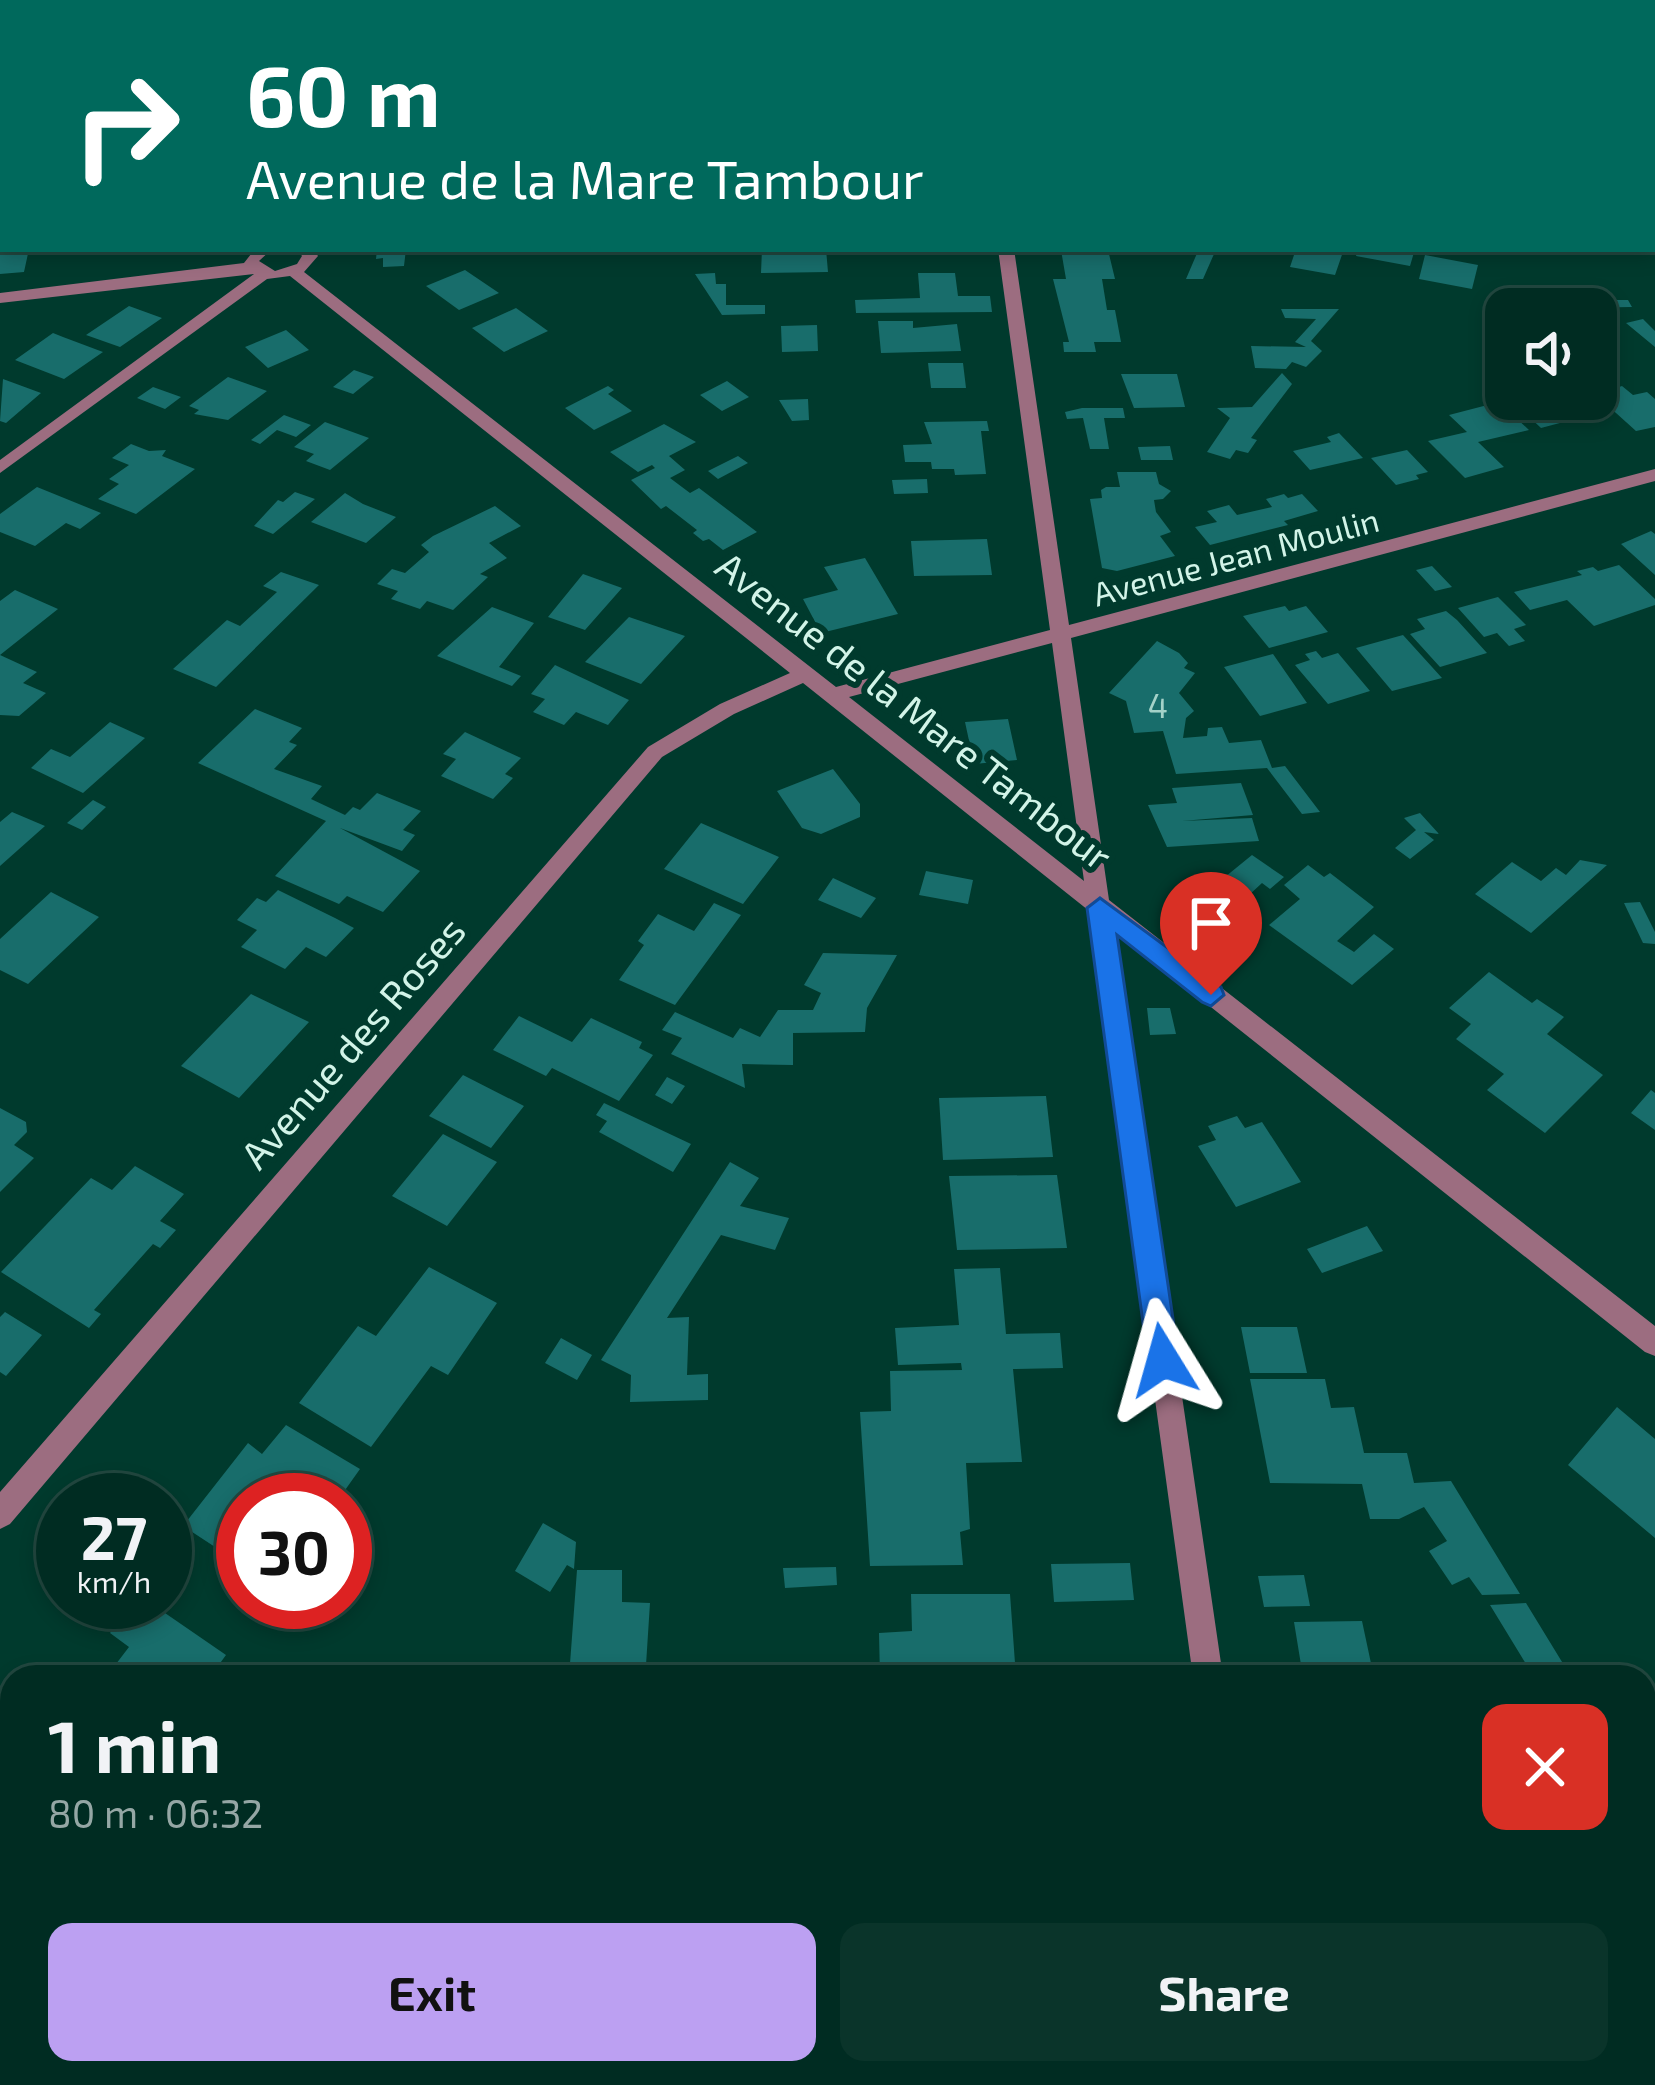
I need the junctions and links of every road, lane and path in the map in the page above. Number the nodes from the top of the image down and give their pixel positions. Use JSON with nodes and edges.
{"nodes":[{"id":1,"x":260,"y":252,"type":"edge"},
{"id":2,"x":306,"y":252,"type":"edge"},
{"id":3,"x":1006,"y":252,"type":"edge"},
{"id":4,"x":258,"y":271,"type":"junction"},
{"id":5,"x":296,"y":272,"type":"junction"},
{"id":6,"x":0,"y":298,"type":"edge"},
{"id":7,"x":0,"y":468,"type":"edge"},
{"id":8,"x":1655,"y":475,"type":"edge"},
{"id":9,"x":1061,"y":635,"type":"junction"},
{"id":10,"x":805,"y":674,"type":"junction"},
{"id":11,"x":832,"y":695,"type":"junction"},
{"id":12,"x":1100,"y":908,"type":"junction"},
{"id":13,"x":1655,"y":1343,"type":"edge"},
{"id":14,"x":0,"y":1514,"type":"edge"},
{"id":15,"x":1206,"y":1665,"type":"edge"}],
"edges":[{"from":1,"to":4,"type":"street"},
{"from":2,"to":5,"type":"street"},
{"from":3,"to":9,"type":"street"},
{"from":4,"to":5,"type":"street"},
{"from":4,"to":6,"type":"street"},
{"from":4,"to":7,"type":"street"},
{"from":5,"to":10,"type":"street","name":"Avenue de la Mare Tambour"},
{"from":8,"to":9,"type":"street","name":"Avenue Jean Moulin"},
{"from":9,"to":11,"type":"street","name":"Avenue Jean Moulin"},
{"from":9,"to":12,"type":"street"},
{"from":10,"to":11,"type":"street","name":"Avenue de la Mare Tambour"},
{"from":10,"to":14,"type":"street","name":"Avenue des Roses"},
{"from":11,"to":12,"type":"street","name":"Avenue de la Mare Tambour"},
{"from":12,"to":13,"type":"street","name":"Avenue de la Mare Tambour"},
{"from":12,"to":15,"type":"street"}]}
